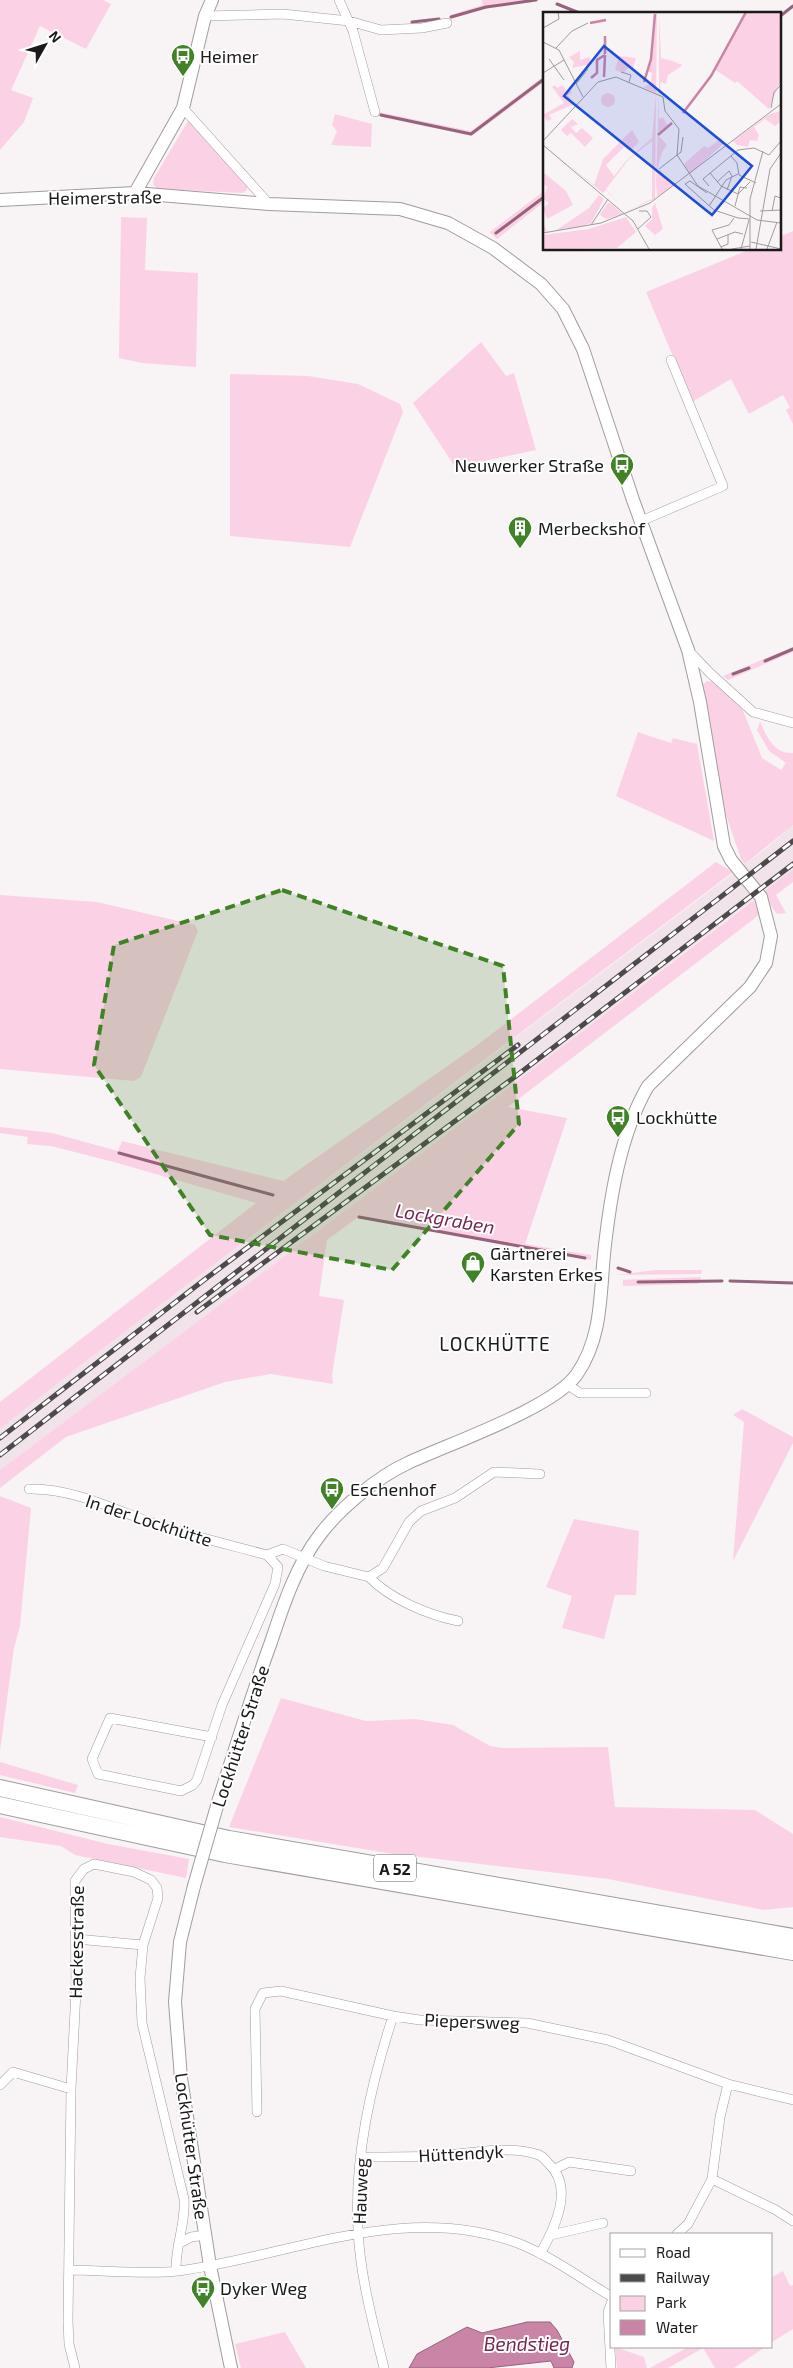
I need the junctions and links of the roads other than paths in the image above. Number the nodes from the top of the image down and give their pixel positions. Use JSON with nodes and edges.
{"nodes":[{"id":1,"x":212,"y":0,"type":"edge"},
{"id":2,"x":340,"y":0,"type":"edge"},
{"id":3,"x":204,"y":16,"type":"junction"},
{"id":4,"x":349,"y":22,"type":"junction"},
{"id":5,"x":447,"y":23,"type":"dead end"},
{"id":6,"x":183,"y":108,"type":"junction"},
{"id":7,"x":375,"y":112,"type":"dead end"},
{"id":8,"x":135,"y":193,"type":"junction"},
{"id":9,"x":0,"y":200,"type":"edge"},
{"id":10,"x":269,"y":204,"type":"junction"},
{"id":11,"x":671,"y":360,"type":"dead end"},
{"id":12,"x":641,"y":520,"type":"junction"},
{"id":13,"x":688,"y":650,"type":"junction"},
{"id":14,"x":793,"y":724,"type":"edge"},
{"id":15,"x":568,"y":1385,"type":"junction"},
{"id":16,"x":646,"y":1393,"type":"dead end"},
{"id":17,"x":540,"y":1474,"type":"dead end"},
{"id":18,"x":30,"y":1489,"type":"dead end"},
{"id":19,"x":267,"y":1555,"type":"junction"},
{"id":20,"x":305,"y":1559,"type":"junction"},
{"id":21,"x":369,"y":1577,"type":"junction"},
{"id":22,"x":458,"y":1621,"type":"dead end"},
{"id":23,"x":212,"y":1737,"type":"junction"},
{"id":24,"x":0,"y":1788,"type":"edge"},
{"id":25,"x":0,"y":1805,"type":"edge"},
{"id":26,"x":151,"y":1880,"type":"joint"},
{"id":27,"x":793,"y":1937,"type":"edge"},
{"id":28,"x":76,"y":1938,"type":"junction"},
{"id":29,"x":144,"y":1944,"type":"junction"},
{"id":30,"x":793,"y":1952,"type":"edge"},
{"id":31,"x":393,"y":2016,"type":"junction"},
{"id":32,"x":728,"y":2084,"type":"junction"},
{"id":33,"x":0,"y":2085,"type":"edge"},
{"id":34,"x":71,"y":2089,"type":"junction"},
{"id":35,"x":793,"y":2100,"type":"edge"},
{"id":36,"x":257,"y":2112,"type":"dead end"},
{"id":37,"x":360,"y":2157,"type":"junction"},
{"id":38,"x":555,"y":2169,"type":"junction"},
{"id":39,"x":631,"y":2171,"type":"dead end"},
{"id":40,"x":712,"y":2179,"type":"junction"},
{"id":41,"x":793,"y":2221,"type":"edge"},
{"id":42,"x":603,"y":2223,"type":"dead end"},
{"id":43,"x":358,"y":2232,"type":"junction"},
{"id":44,"x":678,"y":2233,"type":"edge"},
{"id":45,"x":551,"y":2234,"type":"junction"},
{"id":46,"x":206,"y":2235,"type":"junction"},
{"id":47,"x":180,"y":2244,"type":"junction"},
{"id":48,"x":540,"y":2254,"type":"junction"},
{"id":49,"x":210,"y":2266,"type":"junction"},
{"id":50,"x":69,"y":2270,"type":"junction"},
{"id":51,"x":176,"y":2271,"type":"junction"},
{"id":52,"x":610,"y":2296,"type":"edge"},
{"id":53,"x":610,"y":2306,"type":"edge"},
{"id":54,"x":75,"y":2368,"type":"edge"},
{"id":55,"x":231,"y":2368,"type":"edge"},
{"id":56,"x":384,"y":2368,"type":"edge"},
{"id":57,"x":611,"y":2368,"type":"edge"}],
"edges":[{"from":1,"to":3,"type":"street"},
{"from":2,"to":4,"type":"street"},
{"from":3,"to":4,"type":"street"},
{"from":3,"to":6,"type":"street"},
{"from":4,"to":5,"type":"street"},
{"from":4,"to":7,"type":"street"},
{"from":6,"to":8,"type":"street"},
{"from":6,"to":10,"type":"street"},
{"from":8,"to":9,"type":"street","name":"Heimerstraße"},
{"from":8,"to":10,"type":"street","name":"Heimerstraße"},
{"from":10,"to":12,"type":"street"},
{"from":11,"to":12,"type":"street"},
{"from":12,"to":13,"type":"street"},
{"from":13,"to":14,"type":"street"},
{"from":13,"to":15,"type":"street","name":"Lockhütter Straße"},
{"from":15,"to":16,"type":"street"},
{"from":15,"to":20,"type":"street","name":"Lockhütter Straße"},
{"from":17,"to":21,"type":"street"},
{"from":18,"to":19,"type":"street","name":"In der Lockhütte"},
{"from":19,"to":20,"type":"street","name":"In der Lockhütte"},
{"from":19,"to":23,"type":"street"},
{"from":20,"to":21,"type":"street","name":"In der Lockhütte"},
{"from":20,"to":46,"type":"street","name":"Lockhütter Straße","bridge":true},
{"from":21,"to":22,"type":"street"},
{"from":23,"to":23,"type":"street"},
{"from":24,"to":27,"type":"highway","number":"A 52"},
{"from":25,"to":30,"type":"highway","number":"A 52"},
{"from":26,"to":28,"type":"street","name":"Hackesstraße"},
{"from":26,"to":29,"type":"street","name":"Lockhütter Straße"},
{"from":28,"to":29,"type":"street"},
{"from":28,"to":34,"type":"street","name":"Hackesstraße"},
{"from":29,"to":47,"type":"street","name":"Lockhütter Straße"},
{"from":31,"to":32,"type":"street","name":"Piepersweg"},
{"from":31,"to":36,"type":"street","name":"Piepersweg"},
{"from":31,"to":37,"type":"street","name":"Hauweg"},
{"from":32,"to":35,"type":"street","name":"Piepersweg"},
{"from":32,"to":40,"type":"street"},
{"from":33,"to":34,"type":"street"},
{"from":34,"to":50,"type":"street","name":"Hackesstraße"},
{"from":37,"to":38,"type":"street","name":"Hüttendyk"},
{"from":37,"to":43,"type":"street","name":"Hauweg"},
{"from":38,"to":39,"type":"street"},
{"from":38,"to":45,"type":"street"},
{"from":40,"to":41,"type":"street"},
{"from":40,"to":44,"type":"street"},
{"from":42,"to":45,"type":"street"},
{"from":43,"to":48,"type":"street"},
{"from":43,"to":49,"type":"street"},
{"from":43,"to":56,"type":"street","name":"Hauweg"},
{"from":45,"to":48,"type":"street"},
{"from":46,"to":47,"type":"street","name":"Lockhütter Straße"},
{"from":46,"to":49,"type":"street","name":"Lockhütter Straße"},
{"from":47,"to":51,"type":"street","name":"Lockhütter Straße"},
{"from":48,"to":52,"type":"street"},
{"from":49,"to":51,"type":"street"},
{"from":49,"to":55,"type":"street","name":"Lockhütter Straße"},
{"from":50,"to":51,"type":"street"},
{"from":50,"to":54,"type":"street","name":"Hackesstraße"},
{"from":53,"to":57,"type":"street"}]}
